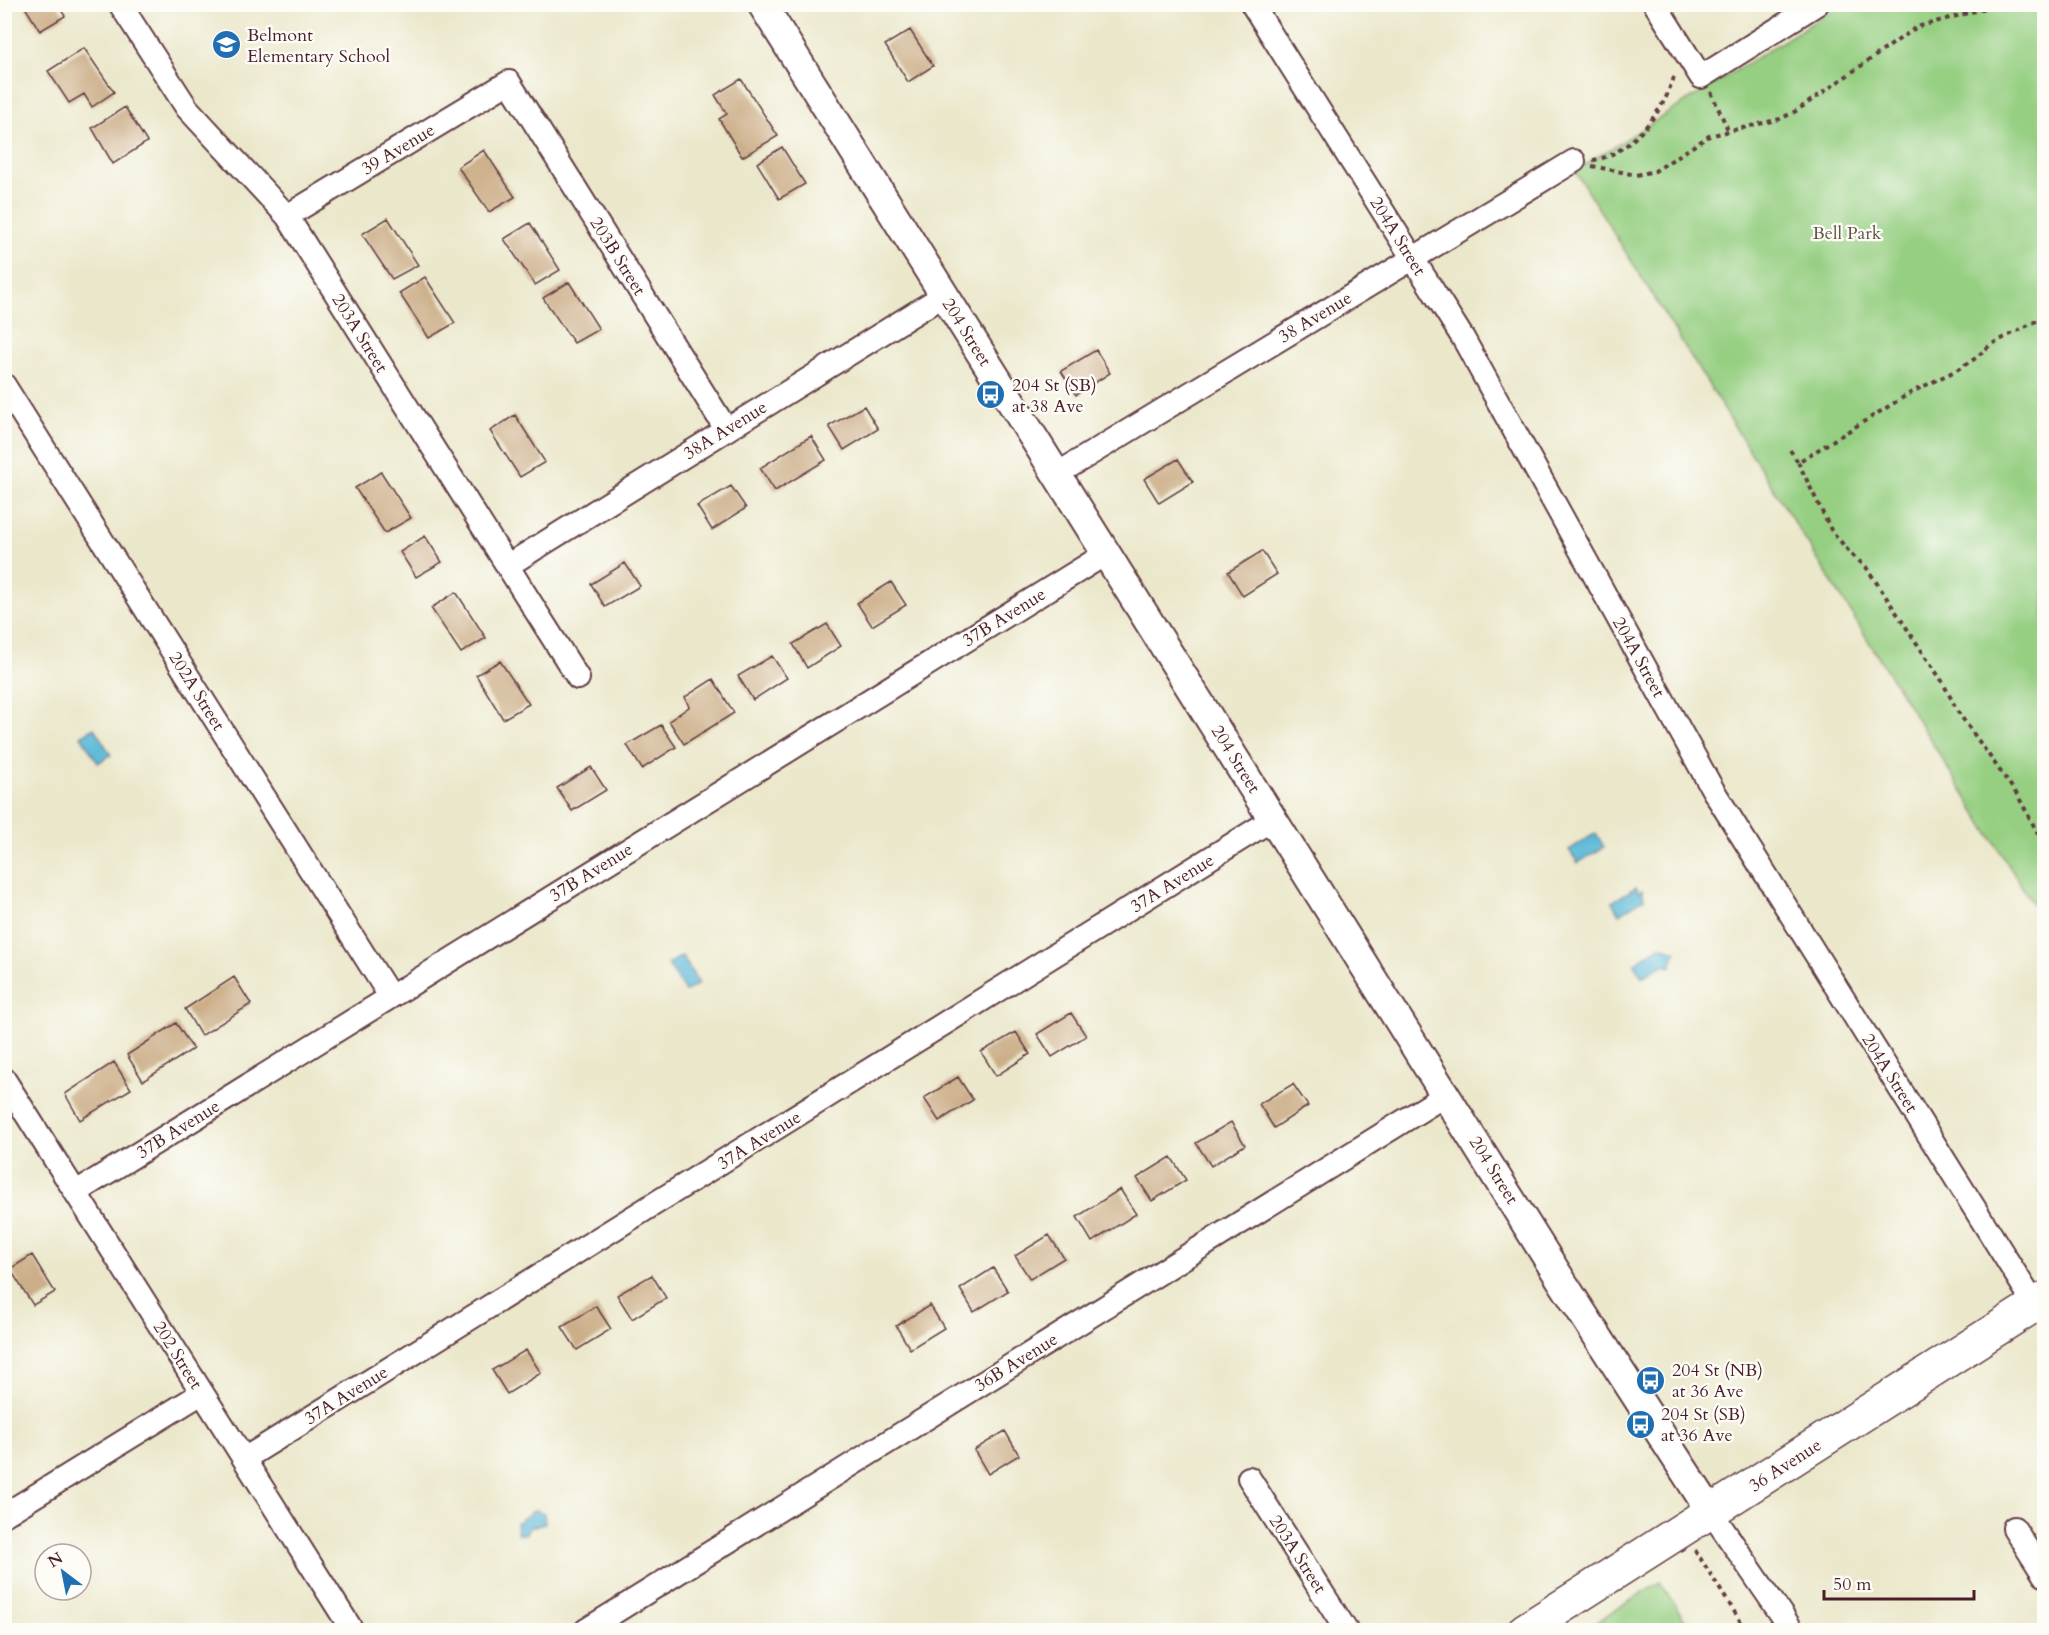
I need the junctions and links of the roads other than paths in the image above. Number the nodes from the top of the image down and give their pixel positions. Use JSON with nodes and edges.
{"nodes":[{"id":1,"x":120,"y":4,"type":"edge"},
{"id":2,"x":762,"y":4,"type":"edge"},
{"id":3,"x":1252,"y":4,"type":"edge"},
{"id":4,"x":1655,"y":4,"type":"edge"},
{"id":5,"x":1817,"y":4,"type":"edge"},
{"id":6,"x":509,"y":82,"type":"joint"},
{"id":7,"x":1574,"y":161,"type":"road end"},
{"id":8,"x":286,"y":216,"type":"junction"},
{"id":9,"x":1412,"y":258,"type":"junction"},
{"id":10,"x":944,"y":295,"type":"junction"},
{"id":11,"x":4,"y":385,"type":"edge"},
{"id":12,"x":726,"y":429,"type":"junction"},
{"id":13,"x":1057,"y":474,"type":"junction"},
{"id":14,"x":1107,"y":554,"type":"junction"},
{"id":15,"x":507,"y":566,"type":"junction"},
{"id":16,"x":578,"y":678,"type":"dead end"},
{"id":17,"x":1274,"y":819,"type":"junction"},
{"id":18,"x":390,"y":996,"type":"junction"},
{"id":19,"x":4,"y":1079,"type":"edge"},
{"id":20,"x":1447,"y":1094,"type":"junction"},
{"id":21,"x":76,"y":1192,"type":"junction"},
{"id":22,"x":2040,"y":1302,"type":"edge"},
{"id":23,"x":202,"y":1393,"type":"junction"},
{"id":24,"x":244,"y":1459,"type":"junction"},
{"id":25,"x":1249,"y":1478,"type":"dead end"},
{"id":26,"x":1711,"y":1512,"type":"junction"},
{"id":27,"x":4,"y":1515,"type":"edge"},
{"id":28,"x":2014,"y":1528,"type":"dead end"},
{"id":29,"x":2044,"y":1575,"type":"edge"},
{"id":30,"x":352,"y":1630,"type":"edge"},
{"id":31,"x":586,"y":1630,"type":"edge"},
{"id":32,"x":1347,"y":1630,"type":"edge"},
{"id":33,"x":1525,"y":1630,"type":"edge"},
{"id":34,"x":1792,"y":1630,"type":"edge"}],
"edges":[{"from":1,"to":8,"type":"street","name":"203A Street"},
{"from":2,"to":10,"type":"street","name":"204 Street"},
{"from":3,"to":9,"type":"street","name":"204A Street"},
{"from":4,"to":5,"type":"street"},
{"from":6,"to":8,"type":"street","name":"39 Avenue"},
{"from":6,"to":12,"type":"street","name":"203B Street"},
{"from":7,"to":9,"type":"street","name":"38 Avenue"},
{"from":8,"to":15,"type":"street","name":"203A Street"},
{"from":9,"to":13,"type":"street","name":"38 Avenue"},
{"from":9,"to":22,"type":"street","name":"204A Street"},
{"from":10,"to":12,"type":"street","name":"38A Avenue"},
{"from":10,"to":13,"type":"street","name":"204 Street"},
{"from":11,"to":18,"type":"street","name":"202A Street"},
{"from":12,"to":15,"type":"street","name":"38A Avenue"},
{"from":13,"to":14,"type":"street","name":"204 Street"},
{"from":14,"to":17,"type":"street","name":"204 Street"},
{"from":14,"to":18,"type":"street","name":"37B Avenue"},
{"from":15,"to":16,"type":"street","name":"203A Street"},
{"from":17,"to":20,"type":"street","name":"204 Street"},
{"from":17,"to":24,"type":"street","name":"37A Avenue"},
{"from":18,"to":21,"type":"street","name":"37B Avenue"},
{"from":19,"to":21,"type":"street","name":"202 Street"},
{"from":20,"to":26,"type":"street","name":"204 Street"},
{"from":20,"to":31,"type":"street","name":"36B Avenue"},
{"from":21,"to":23,"type":"street","name":"202 Street"},
{"from":22,"to":26,"type":"main road","name":"36 Avenue"},
{"from":23,"to":24,"type":"street","name":"202 Street"},
{"from":23,"to":27,"type":"street"},
{"from":24,"to":30,"type":"street","name":"202 Street"},
{"from":25,"to":32,"type":"street","name":"203A Street"},
{"from":26,"to":33,"type":"main road","name":"36 Avenue"},
{"from":26,"to":34,"type":"street"},
{"from":28,"to":29,"type":"street"}]}
